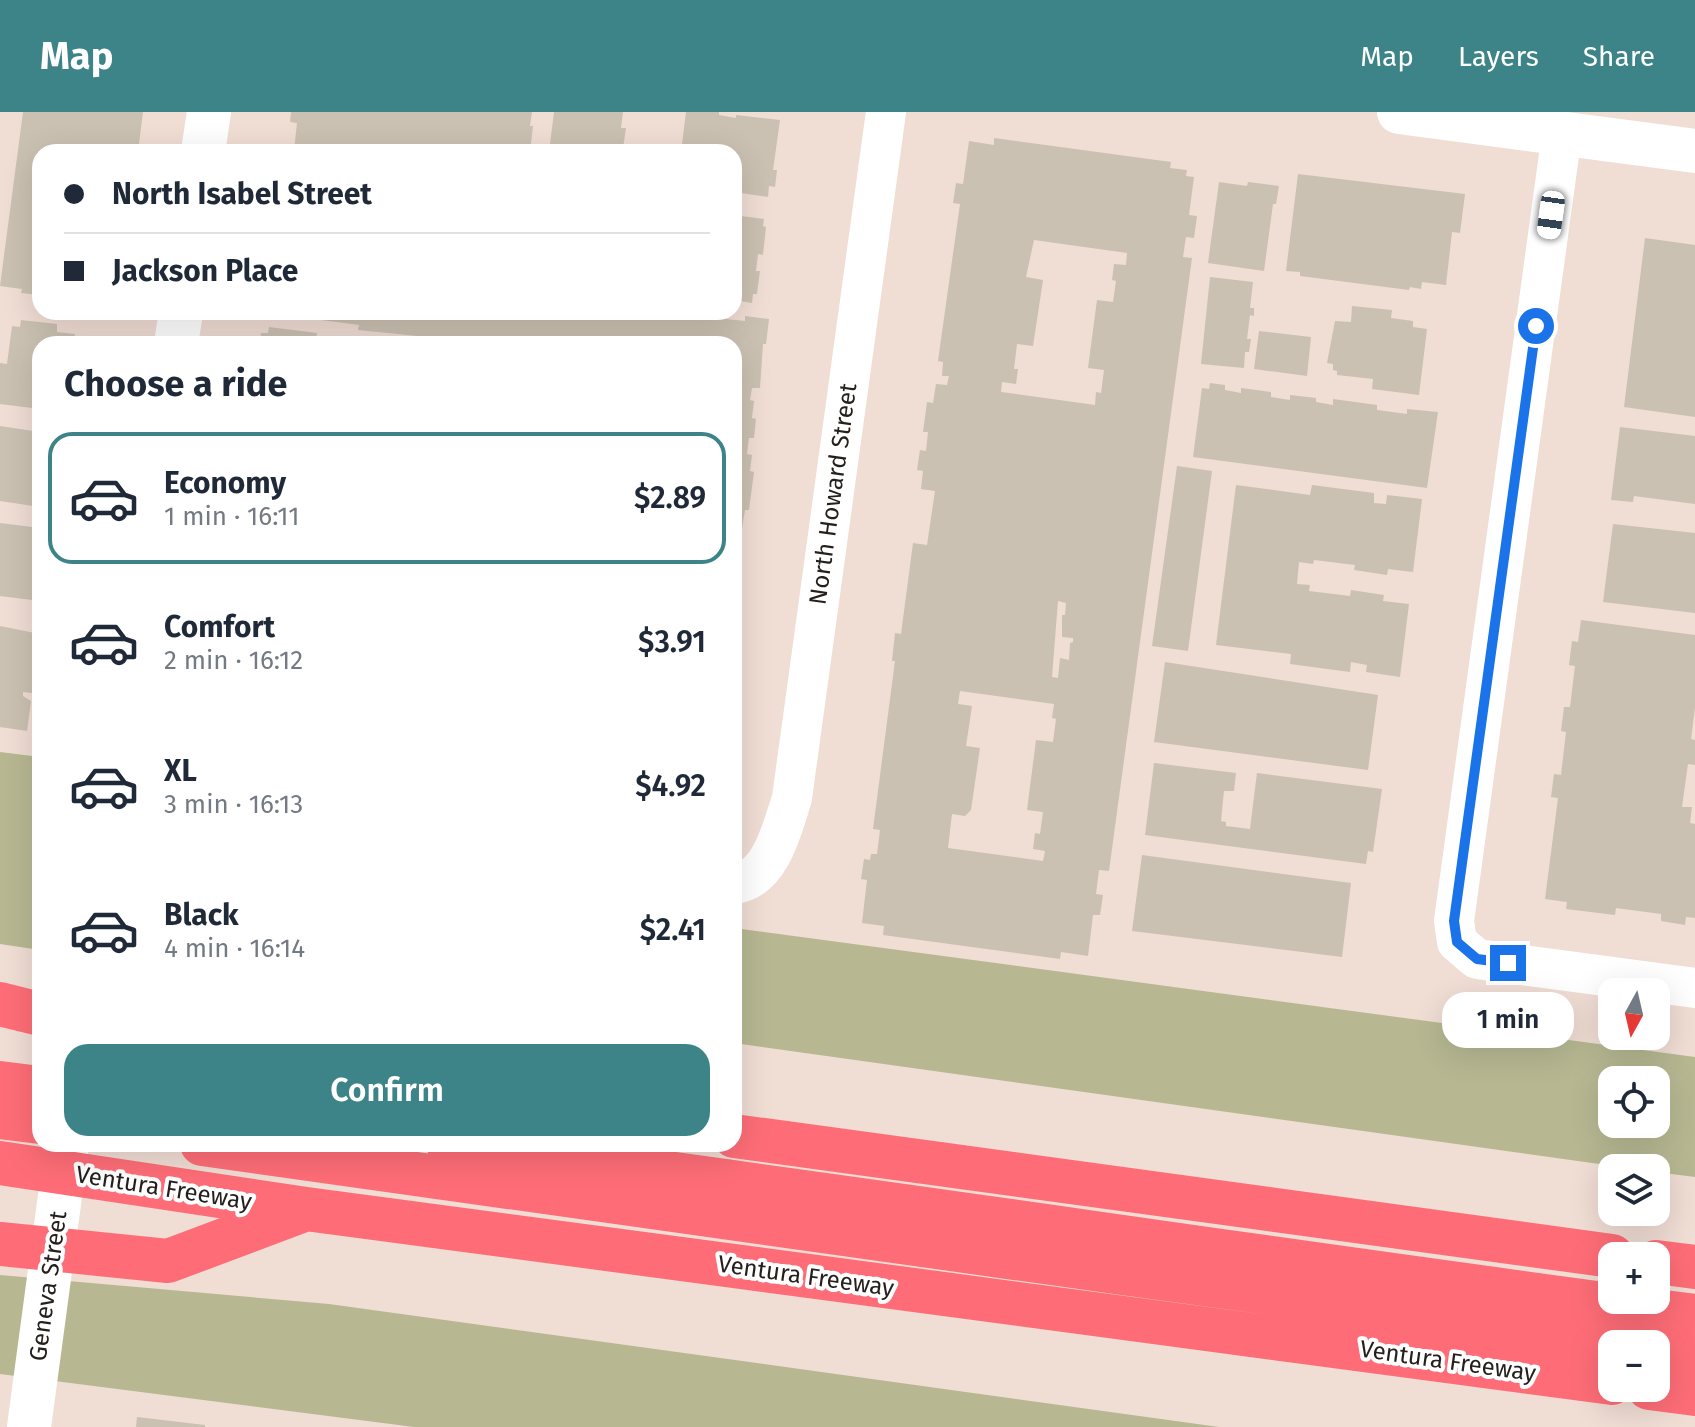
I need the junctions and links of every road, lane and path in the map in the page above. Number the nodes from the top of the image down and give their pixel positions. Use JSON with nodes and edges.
{"nodes":[{"id":1,"x":209,"y":112,"type":"edge"},
{"id":2,"x":886,"y":112,"type":"edge"},
{"id":3,"x":1427,"y":114,"type":"edge"},
{"id":4,"x":1562,"y":133,"type":"junction"},
{"id":5,"x":204,"y":144,"type":"edge"},
{"id":6,"x":1695,"y":151,"type":"edge"},
{"id":7,"x":747,"y":877,"type":"edge"},
{"id":8,"x":1695,"y":988,"type":"edge"},
{"id":9,"x":0,"y":1004,"type":"edge"},
{"id":10,"x":32,"y":1012,"type":"edge"},
{"id":11,"x":0,"y":1035,"type":"edge"},
{"id":12,"x":32,"y":1040,"type":"edge"},
{"id":13,"x":0,"y":1083,"type":"edge"},
{"id":14,"x":32,"y":1087,"type":"edge"},
{"id":15,"x":0,"y":1117,"type":"edge"},
{"id":16,"x":32,"y":1121,"type":"edge"},
{"id":17,"x":742,"y":1137,"type":"edge"},
{"id":18,"x":66,"y":1152,"type":"edge"},
{"id":19,"x":259,"y":1152,"type":"edge"},
{"id":20,"x":510,"y":1152,"type":"edge"},
{"id":21,"x":0,"y":1163,"type":"edge"},
{"id":22,"x":306,"y":1209,"type":"junction"},
{"id":23,"x":0,"y":1244,"type":"edge"},
{"id":24,"x":1598,"y":1254,"type":"edge"},
{"id":25,"x":1670,"y":1264,"type":"edge"},
{"id":26,"x":1695,"y":1267,"type":"edge"},
{"id":27,"x":1695,"y":1316,"type":"edge"},
{"id":28,"x":1598,"y":1337,"type":"edge"},
{"id":29,"x":1670,"y":1347,"type":"edge"},
{"id":30,"x":1695,"y":1350,"type":"edge"},
{"id":31,"x":1598,"y":1381,"type":"edge"},
{"id":32,"x":1670,"y":1391,"type":"edge"},
{"id":33,"x":1695,"y":1394,"type":"edge"},
{"id":34,"x":29,"y":1427,"type":"edge"}],
"edges":[{"from":1,"to":5,"type":"street"},
{"from":2,"to":7,"type":"street","name":"North Howard Street"},
{"from":3,"to":4,"type":"street"},
{"from":4,"to":6,"type":"street"},
{"from":4,"to":8,"type":"street"},
{"from":9,"to":10,"type":"highway"},
{"from":11,"to":12,"type":"highway"},
{"from":13,"to":14,"type":"highway"},
{"from":15,"to":16,"type":"highway"},
{"from":17,"to":24,"type":"highway"},
{"from":18,"to":34,"type":"street","name":"Geneva Street"},
{"from":19,"to":28,"type":"highway"},
{"from":20,"to":27,"type":"highway"},
{"from":21,"to":22,"type":"highway","name":"Ventura Freeway"},
{"from":22,"to":23,"type":"highway"},
{"from":22,"to":31,"type":"highway","name":"Ventura Freeway"},
{"from":25,"to":26,"type":"highway"},
{"from":29,"to":30,"type":"highway"},
{"from":32,"to":33,"type":"highway"}]}
